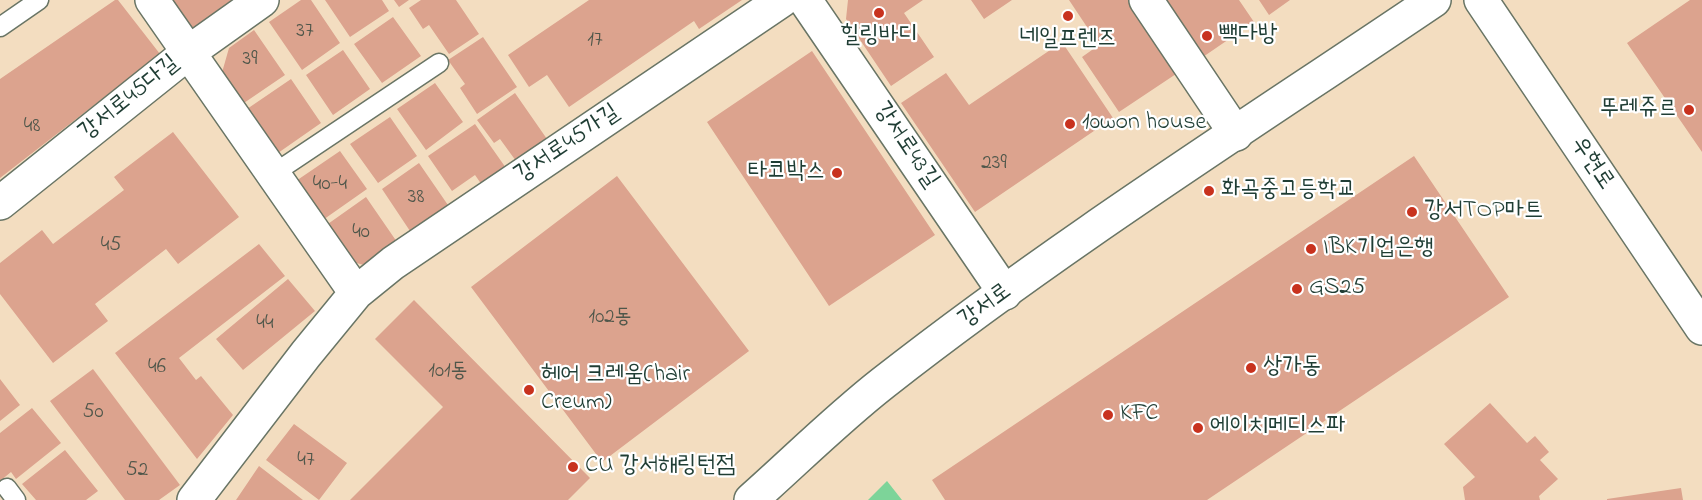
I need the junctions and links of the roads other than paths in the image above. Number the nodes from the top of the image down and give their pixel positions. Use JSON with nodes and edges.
{"nodes":[{"id":1,"x":39,"y":0,"type":"edge"},
{"id":2,"x":152,"y":0,"type":"edge"},
{"id":3,"x":262,"y":0,"type":"edge"},
{"id":4,"x":782,"y":0,"type":"edge"},
{"id":5,"x":805,"y":0,"type":"edge"},
{"id":6,"x":1146,"y":0,"type":"edge"},
{"id":7,"x":1434,"y":0,"type":"edge"},
{"id":8,"x":1480,"y":0,"type":"edge"},
{"id":9,"x":0,"y":27,"type":"edge"},
{"id":10,"x":189,"y":52,"type":"junction"},
{"id":11,"x":439,"y":63,"type":"dead end"},
{"id":12,"x":1236,"y":134,"type":"junction"},
{"id":13,"x":273,"y":174,"type":"junction"},
{"id":14,"x":0,"y":203,"type":"edge"},
{"id":15,"x":356,"y":293,"type":"junction"},
{"id":16,"x":1005,"y":293,"type":"junction"},
{"id":17,"x":1702,"y":328,"type":"edge"},
{"id":18,"x":194,"y":500,"type":"edge"},
{"id":19,"x":751,"y":500,"type":"edge"}],
"edges":[{"from":1,"to":9,"type":"lane"},
{"from":2,"to":10,"type":"street"},
{"from":3,"to":10,"type":"street","name":"강서로45다길"},
{"from":4,"to":15,"type":"street","name":"강서로45가길"},
{"from":5,"to":16,"type":"street","name":"강서로43길"},
{"from":6,"to":12,"type":"street"},
{"from":7,"to":12,"type":"street","name":"강서로"},
{"from":8,"to":17,"type":"street","name":"우현로"},
{"from":10,"to":13,"type":"street"},
{"from":10,"to":14,"type":"street","name":"강서로45다길"},
{"from":11,"to":13,"type":"lane"},
{"from":12,"to":16,"type":"street","name":"강서로"},
{"from":13,"to":15,"type":"street"},
{"from":15,"to":18,"type":"street","name":"강서로45가길"},
{"from":16,"to":19,"type":"street","name":"강서로"}]}
